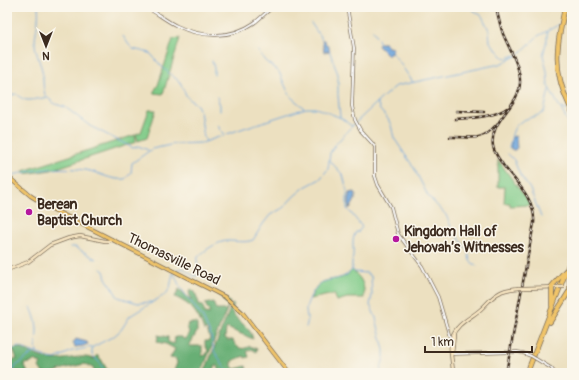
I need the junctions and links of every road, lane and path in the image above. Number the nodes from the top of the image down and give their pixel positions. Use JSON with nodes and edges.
{"nodes":[{"id":1,"x":145,"y":7,"type":"edge"},
{"id":2,"x":273,"y":7,"type":"edge"},
{"id":3,"x":347,"y":7,"type":"edge"},
{"id":4,"x":566,"y":7,"type":"edge"},
{"id":5,"x":562,"y":26,"type":"junction"},
{"id":6,"x":572,"y":106,"type":"edge"},
{"id":7,"x":572,"y":111,"type":"edge"},
{"id":8,"x":7,"y":176,"type":"edge"},
{"id":9,"x":111,"y":239,"type":"junction"},
{"id":10,"x":572,"y":256,"type":"edge"},
{"id":11,"x":571,"y":263,"type":"edge"},
{"id":12,"x":7,"y":270,"type":"edge"},
{"id":13,"x":552,"y":287,"type":"junction"},
{"id":14,"x":571,"y":287,"type":"edge"},
{"id":15,"x":546,"y":329,"type":"junction"},
{"id":16,"x":455,"y":332,"type":"junction"},
{"id":17,"x":451,"y":341,"type":"junction"},
{"id":18,"x":452,"y":347,"type":"junction"},
{"id":19,"x":452,"y":354,"type":"junction"},
{"id":20,"x":289,"y":373,"type":"edge"},
{"id":21,"x":453,"y":373,"type":"edge"},
{"id":22,"x":528,"y":373,"type":"edge"},
{"id":23,"x":555,"y":373,"type":"edge"}],
"edges":[{"from":1,"to":2,"type":"street"},
{"from":3,"to":17,"type":"street"},
{"from":4,"to":5,"type":"highway"},
{"from":5,"to":6,"type":"highway"},
{"from":5,"to":7,"type":"highway"},
{"from":8,"to":9,"type":"main road","name":"Thomasville Road"},
{"from":9,"to":12,"type":"main road"},
{"from":9,"to":20,"type":"main road","name":"Thomasville Road"},
{"from":10,"to":11,"type":"highway"},
{"from":11,"to":13,"type":"highway"},
{"from":11,"to":14,"type":"highway"},
{"from":11,"to":15,"type":"highway"},
{"from":13,"to":14,"type":"main road","bridge":true},
{"from":13,"to":15,"type":"highway"},
{"from":13,"to":16,"type":"main road","bridge":true},
{"from":14,"to":15,"type":"highway"},
{"from":15,"to":22,"type":"highway"},
{"from":16,"to":17,"type":"main road"},
{"from":16,"to":18,"type":"main road"},
{"from":17,"to":18,"type":"main road"},
{"from":17,"to":19,"type":"main road"},
{"from":18,"to":19,"type":"main road"},
{"from":19,"to":21,"type":"main road"},
{"from":19,"to":23,"type":"street","bridge":true}]}
